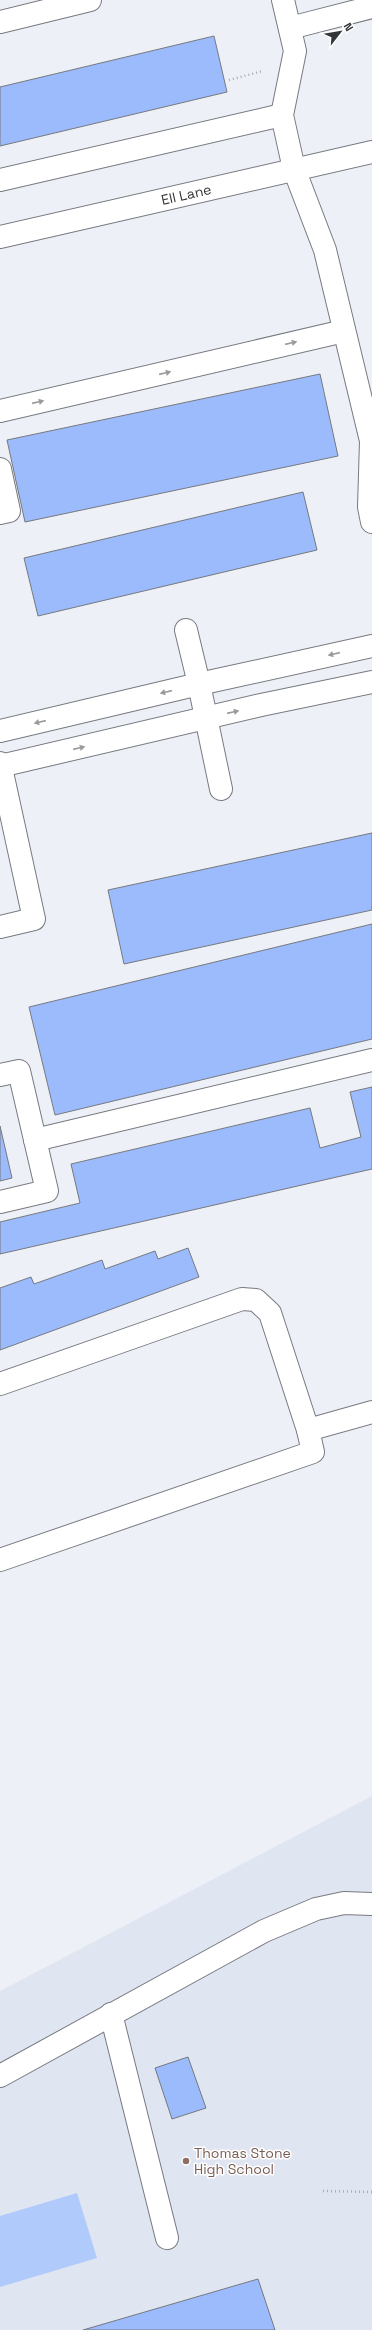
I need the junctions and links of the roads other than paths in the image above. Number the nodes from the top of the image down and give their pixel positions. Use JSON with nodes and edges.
{"nodes":[{"id":1,"x":90,"y":0,"type":"edge"},
{"id":2,"x":283,"y":0,"type":"edge"},
{"id":3,"x":372,"y":7,"type":"edge"},
{"id":4,"x":0,"y":22,"type":"edge"},
{"id":5,"x":290,"y":28,"type":"junction"},
{"id":6,"x":282,"y":115,"type":"junction"},
{"id":7,"x":372,"y":152,"type":"edge"},
{"id":8,"x":294,"y":169,"type":"junction"},
{"id":9,"x":0,"y":180,"type":"edge"},
{"id":10,"x":0,"y":237,"type":"edge"},
{"id":11,"x":344,"y":331,"type":"junction"},
{"id":12,"x":0,"y":410,"type":"edge"},
{"id":13,"x":0,"y":469,"type":"edge"},
{"id":14,"x":0,"y":513,"type":"edge"},
{"id":15,"x":372,"y":522,"type":"edge"},
{"id":16,"x":186,"y":630,"type":"dead end"},
{"id":17,"x":372,"y":646,"type":"edge"},
{"id":18,"x":372,"y":682,"type":"edge"},
{"id":19,"x":199,"y":684,"type":"junction"},
{"id":20,"x":206,"y":718,"type":"junction"},
{"id":21,"x":0,"y":731,"type":"edge"},
{"id":22,"x":0,"y":765,"type":"edge"},
{"id":23,"x":221,"y":789,"type":"dead end"},
{"id":24,"x":0,"y":927,"type":"edge"},
{"id":25,"x":372,"y":1060,"type":"edge"},
{"id":26,"x":0,"y":1075,"type":"edge"},
{"id":27,"x":35,"y":1140,"type":"junction"},
{"id":28,"x":0,"y":1202,"type":"edge"},
{"id":29,"x":0,"y":1384,"type":"edge"},
{"id":30,"x":372,"y":1412,"type":"edge"},
{"id":31,"x":308,"y":1430,"type":"junction"},
{"id":32,"x":0,"y":1560,"type":"edge"},
{"id":33,"x":372,"y":1904,"type":"edge"},
{"id":34,"x":111,"y":2014,"type":"junction"},
{"id":35,"x":0,"y":2076,"type":"edge"},
{"id":36,"x":167,"y":2238,"type":"dead end"}],
"edges":[{"from":1,"to":4,"type":"street"},
{"from":2,"to":5,"type":"street"},
{"from":3,"to":5,"type":"street"},
{"from":5,"to":6,"type":"street"},
{"from":6,"to":8,"type":"street"},
{"from":6,"to":9,"type":"street"},
{"from":7,"to":8,"type":"street","name":"Ell Lane"},
{"from":8,"to":10,"type":"street","name":"Ell Lane"},
{"from":8,"to":11,"type":"street"},
{"from":12,"to":11,"type":"street","one_way":true},
{"from":11,"to":15,"type":"street"},
{"from":13,"to":14,"type":"street"},
{"from":16,"to":19,"type":"street"},
{"from":17,"to":19,"type":"street","one_way":true},
{"from":20,"to":18,"type":"street","one_way":true},
{"from":19,"to":20,"type":"street"},
{"from":19,"to":21,"type":"street","one_way":true},
{"from":22,"to":20,"type":"street","one_way":true},
{"from":20,"to":23,"type":"street"},
{"from":22,"to":24,"type":"street"},
{"from":25,"to":27,"type":"street"},
{"from":26,"to":27,"type":"street"},
{"from":27,"to":28,"type":"street"},
{"from":29,"to":31,"type":"street"},
{"from":30,"to":31,"type":"street"},
{"from":31,"to":32,"type":"street"},
{"from":33,"to":34,"type":"street"},
{"from":34,"to":35,"type":"street"},
{"from":34,"to":36,"type":"street"}]}
